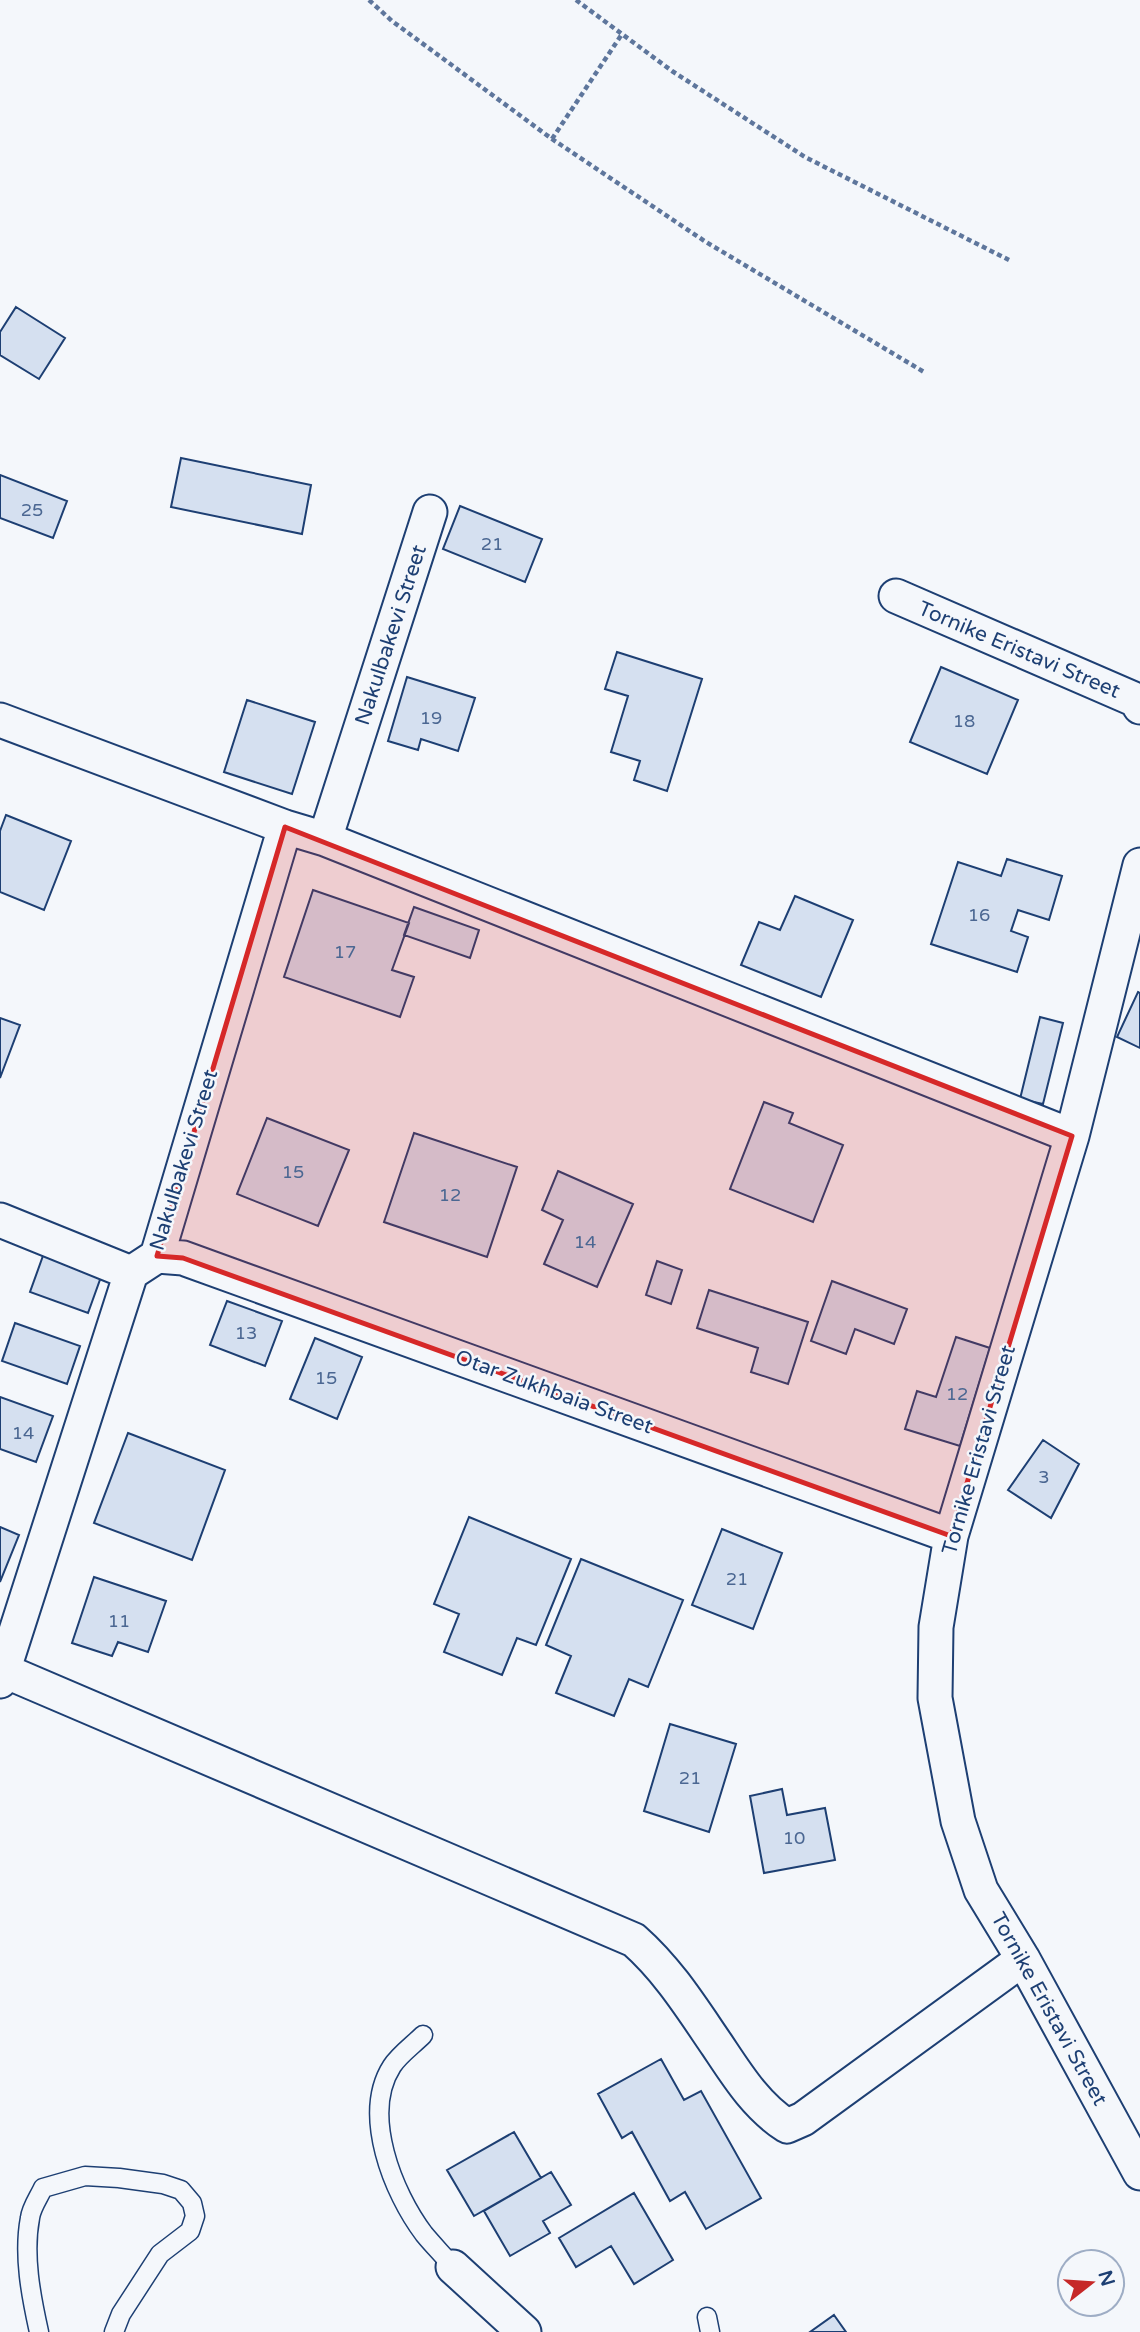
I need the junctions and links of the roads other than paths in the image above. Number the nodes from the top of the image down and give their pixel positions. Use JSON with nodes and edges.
{"nodes":[{"id":1,"x":430,"y":512,"type":"dead end"},
{"id":2,"x":896,"y":596,"type":"dead end"},
{"id":3,"x":1140,"y":707,"type":"edge"},
{"id":4,"x":0,"y":720,"type":"edge"},
{"id":5,"x":285,"y":827,"type":"junction"},
{"id":6,"x":325,"y":839,"type":"junction"},
{"id":7,"x":1140,"y":865,"type":"edge"},
{"id":8,"x":1072,"y":1136,"type":"junction"},
{"id":9,"x":0,"y":1220,"type":"edge"},
{"id":10,"x":144,"y":1265,"type":"junction"},
{"id":11,"x":951,"y":1536,"type":"junction"},
{"id":12,"x":1,"y":1674,"type":"edge"},
{"id":13,"x":1023,"y":1959,"type":"junction"},
{"id":14,"x":423,"y":2035,"type":"dead end"},
{"id":15,"x":1140,"y":2173,"type":"edge"},
{"id":16,"x":453,"y":2267,"type":"joint"},
{"id":17,"x":39,"y":2332,"type":"edge"},
{"id":18,"x":114,"y":2332,"type":"edge"},
{"id":19,"x":524,"y":2332,"type":"edge"}],
"edges":[{"from":1,"to":6,"type":"street","name":"Nakulbakevi Street"},
{"from":2,"to":3,"type":"street","name":"Tornike Eristavi Street"},
{"from":4,"to":5,"type":"street"},
{"from":5,"to":6,"type":"street"},
{"from":5,"to":10,"type":"street","name":"Nakulbakevi Street"},
{"from":6,"to":8,"type":"street"},
{"from":7,"to":8,"type":"street","name":"Tornike Eristavi Street"},
{"from":8,"to":11,"type":"street","name":"Tornike Eristavi Street"},
{"from":9,"to":10,"type":"street","name":"Otar Zukhbaia Street"},
{"from":10,"to":11,"type":"street","name":"Otar Zukhbaia Street"},
{"from":10,"to":12,"type":"street","name":"Nakulbakevi Street"},
{"from":11,"to":13,"type":"street","name":"Tornike Eristavi Street"},
{"from":12,"to":13,"type":"street"},
{"from":13,"to":15,"type":"street","name":"Tornike Eristavi Street"},
{"from":14,"to":16,"type":"lane"},
{"from":16,"to":19,"type":"street"},
{"from":17,"to":18,"type":"lane"}]}
